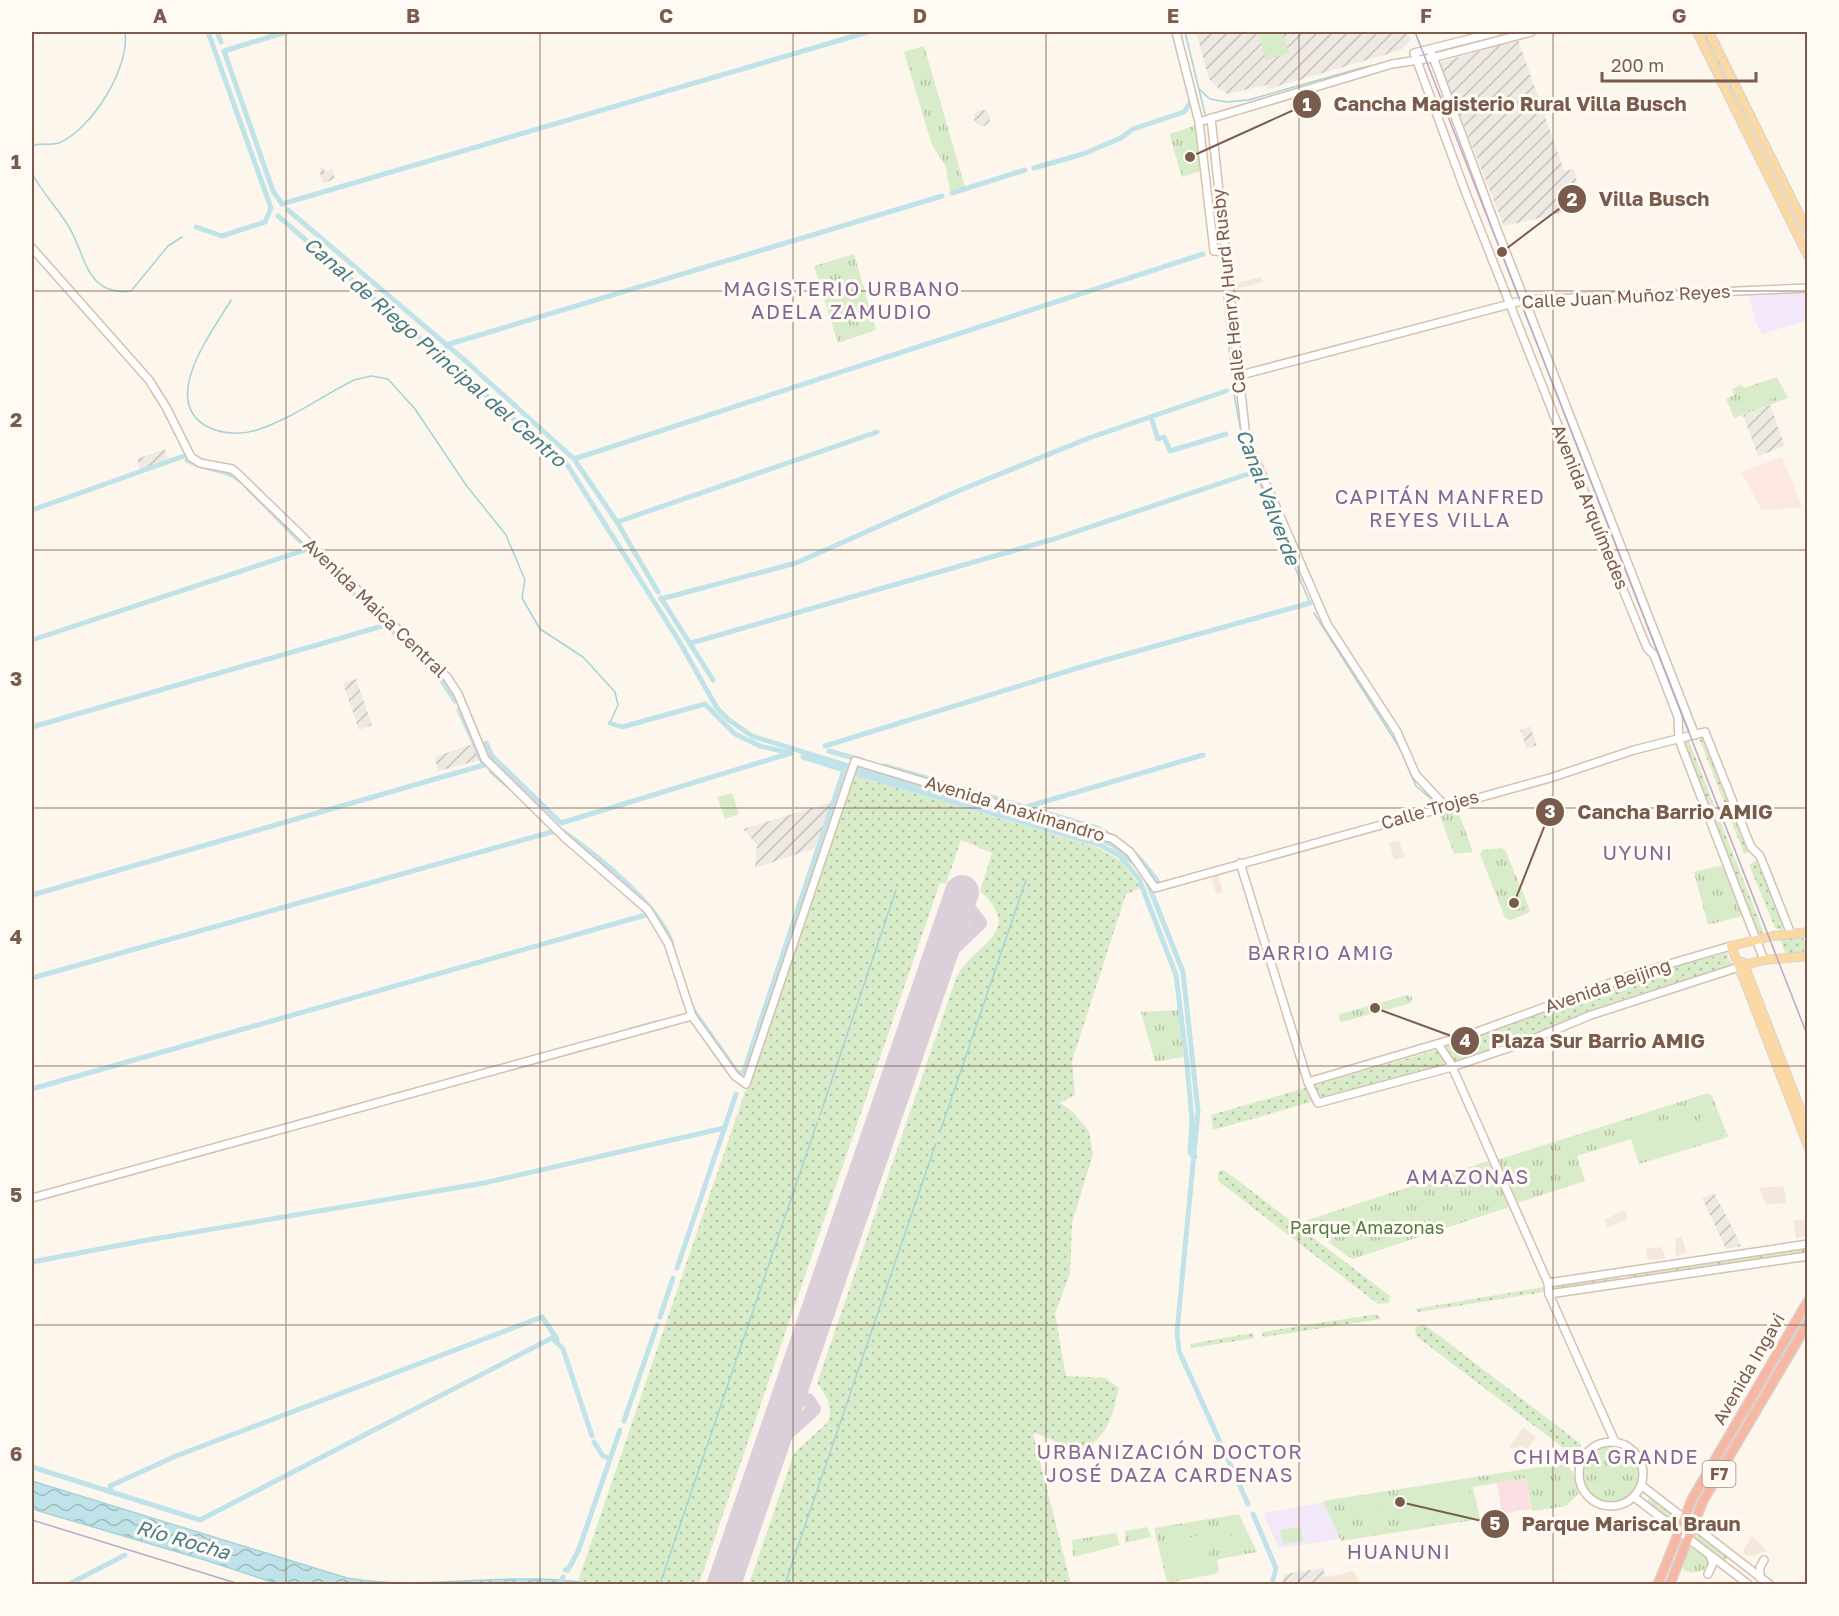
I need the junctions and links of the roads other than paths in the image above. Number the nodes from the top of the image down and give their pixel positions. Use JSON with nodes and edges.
{"nodes":[{"id":1,"x":1176,"y":32,"type":"edge"},
{"id":2,"x":1497,"y":32,"type":"edge"},
{"id":3,"x":1531,"y":32,"type":"edge"},
{"id":4,"x":1697,"y":32,"type":"edge"},
{"id":5,"x":1709,"y":32,"type":"edge"},
{"id":6,"x":1430,"y":50,"type":"junction"},
{"id":7,"x":1415,"y":57,"type":"junction"},
{"id":8,"x":1432,"y":58,"type":"junction"},
{"id":9,"x":1211,"y":118,"type":"junction"},
{"id":10,"x":1199,"y":122,"type":"junction"},
{"id":11,"x":1808,"y":232,"type":"edge"},
{"id":12,"x":32,"y":248,"type":"edge"},
{"id":13,"x":1225,"y":252,"type":"junction"},
{"id":14,"x":1808,"y":256,"type":"edge"},
{"id":15,"x":1808,"y":288,"type":"edge"},
{"id":16,"x":1525,"y":300,"type":"junction"},
{"id":17,"x":1509,"y":302,"type":"junction"},
{"id":18,"x":1237,"y":376,"type":"junction"},
{"id":19,"x":1695,"y":735,"type":"junction"},
{"id":20,"x":1679,"y":740,"type":"junction"},
{"id":21,"x":1445,"y":806,"type":"junction"},
{"id":22,"x":1240,"y":863,"type":"junction"},
{"id":23,"x":1155,"y":888,"type":"joint"},
{"id":24,"x":1808,"y":932,"type":"edge"},
{"id":25,"x":1791,"y":934,"type":"junction"},
{"id":26,"x":1756,"y":940,"type":"junction"},
{"id":27,"x":1734,"y":946,"type":"junction"},
{"id":28,"x":1808,"y":956,"type":"edge"},
{"id":29,"x":1764,"y":960,"type":"junction"},
{"id":30,"x":1741,"y":966,"type":"junction"},
{"id":31,"x":692,"y":1016,"type":"junction"},
{"id":32,"x":1438,"y":1044,"type":"junction"},
{"id":33,"x":1452,"y":1067,"type":"junction"},
{"id":34,"x":1308,"y":1082,"type":"junction"},
{"id":35,"x":746,"y":1084,"type":"joint"},
{"id":36,"x":1808,"y":1129,"type":"edge"},
{"id":37,"x":1808,"y":1146,"type":"edge"},
{"id":38,"x":32,"y":1198,"type":"edge"},
{"id":39,"x":1808,"y":1244,"type":"edge"},
{"id":40,"x":1808,"y":1256,"type":"edge"},
{"id":41,"x":1548,"y":1282,"type":"junction"},
{"id":42,"x":1549,"y":1294,"type":"junction"},
{"id":43,"x":1808,"y":1301,"type":"edge"},
{"id":44,"x":1808,"y":1323,"type":"edge"},
{"id":45,"x":1615,"y":1442,"type":"junction"},
{"id":46,"x":1641,"y":1485,"type":"junction"},
{"id":47,"x":1634,"y":1497,"type":"junction"},
{"id":48,"x":1683,"y":1517,"type":"junction"},
{"id":49,"x":1692,"y":1524,"type":"junction"},
{"id":50,"x":1677,"y":1531,"type":"junction"},
{"id":51,"x":1686,"y":1538,"type":"junction"},
{"id":52,"x":1710,"y":1556,"type":"junction"},
{"id":53,"x":1764,"y":1560,"type":"dead end"},
{"id":54,"x":1708,"y":1574,"type":"dead end"},
{"id":55,"x":1761,"y":1578,"type":"junction"},
{"id":56,"x":1658,"y":1584,"type":"edge"},
{"id":57,"x":1670,"y":1584,"type":"edge"},
{"id":58,"x":1748,"y":1584,"type":"edge"},
{"id":59,"x":1769,"y":1584,"type":"edge"}],
"edges":[{"from":1,"to":10,"type":"street","name":"Calle Henry Hurd Rusby"},
{"from":2,"to":6,"type":"street"},
{"from":3,"to":8,"type":"street"},
{"from":4,"to":14,"type":"main road"},
{"from":5,"to":11,"type":"main road"},
{"from":6,"to":7,"type":"street"},
{"from":6,"to":8,"type":"street","name":"Avenida Arquímedes"},
{"from":7,"to":8,"type":"street"},
{"from":7,"to":9,"type":"street"},
{"from":7,"to":17,"type":"street","name":"Avenida Arquímedes"},
{"from":8,"to":16,"type":"street","name":"Avenida Arquímedes"},
{"from":9,"to":10,"type":"street"},
{"from":9,"to":13,"type":"street","name":"Calle Henry Hurd Rusby"},
{"from":10,"to":13,"type":"street","name":"Calle Henry Hurd Rusby"},
{"from":12,"to":31,"type":"street","name":"Avenida Maica Central"},
{"from":13,"to":18,"type":"street","name":"Calle Henry Hurd Rusby"},
{"from":15,"to":16,"type":"street","name":"Calle Juan Muñoz Reyes"},
{"from":16,"to":17,"type":"street","name":"Calle Juan Muñoz Reyes"},
{"from":16,"to":19,"type":"street","name":"Avenida Arquímedes"},
{"from":17,"to":18,"type":"street","name":"Calle Juan Muñoz Reyes"},
{"from":17,"to":20,"type":"street","name":"Avenida Arquímedes"},
{"from":18,"to":21,"type":"street","name":"Calle Henry Hurd Rusby"},
{"from":19,"to":20,"type":"street","name":"Calle Trojes"},
{"from":19,"to":25,"type":"street","name":"Calle Trojes"},
{"from":20,"to":21,"type":"street","name":"Calle Trojes"},
{"from":20,"to":26,"type":"street","name":"Avenida Arquímedes"},
{"from":21,"to":22,"type":"street","name":"Calle Trojes"},
{"from":22,"to":23,"type":"street","name":"Calle Trojes"},
{"from":22,"to":34,"type":"street"},
{"from":23,"to":35,"type":"street","name":"Avenida Anaximandro"},
{"from":24,"to":25,"type":"main road","name":"Avenida Beijing"},
{"from":25,"to":26,"type":"main road","name":"Avenida Beijing"},
{"from":26,"to":27,"type":"main road","name":"Avenida Beijing"},
{"from":26,"to":29,"type":"street","name":"Avenida Arquímedes"},
{"from":27,"to":30,"type":"main road"},
{"from":27,"to":32,"type":"street","name":"Avenida Beijing"},
{"from":28,"to":29,"type":"main road","name":"Avenida Beijing"},
{"from":29,"to":30,"type":"main road","name":"Avenida Beijing"},
{"from":30,"to":33,"type":"street","name":"Avenida Beijing"},
{"from":30,"to":36,"type":"main road"},
{"from":30,"to":37,"type":"main road"},
{"from":31,"to":35,"type":"street","name":"Avenida Maica Central"},
{"from":31,"to":38,"type":"street"},
{"from":32,"to":33,"type":"street"},
{"from":32,"to":34,"type":"street","name":"Avenida Beijing"},
{"from":33,"to":34,"type":"street","name":"Avenida Beijing"},
{"from":33,"to":41,"type":"street"},
{"from":39,"to":41,"type":"street"},
{"from":40,"to":42,"type":"street"},
{"from":41,"to":42,"type":"street"},
{"from":42,"to":45,"type":"street"},
{"from":43,"to":48,"type":"highway","name":"Avenida Ingavi","number":"F7"},
{"from":44,"to":49,"type":"highway","name":"Avenida Ingavi","number":"F7"},
{"from":45,"to":46,"type":"street"},
{"from":45,"to":47,"type":"street"},
{"from":46,"to":47,"type":"street"},
{"from":46,"to":48,"type":"street"},
{"from":47,"to":50,"type":"street"},
{"from":48,"to":49,"type":"street"},
{"from":48,"to":50,"type":"highway","name":"Avenida Ingavi","number":"F7"},
{"from":49,"to":51,"type":"highway","name":"Avenida Ingavi","number":"F7"},
{"from":49,"to":55,"type":"street"},
{"from":50,"to":51,"type":"street"},
{"from":50,"to":56,"type":"highway","name":"Avenida Ingavi","number":"F7"},
{"from":51,"to":52,"type":"street"},
{"from":51,"to":57,"type":"highway","name":"Avenida Ingavi","number":"F7"},
{"from":52,"to":54,"type":"street"},
{"from":52,"to":58,"type":"street"},
{"from":53,"to":55,"type":"street"},
{"from":55,"to":59,"type":"street"}]}
